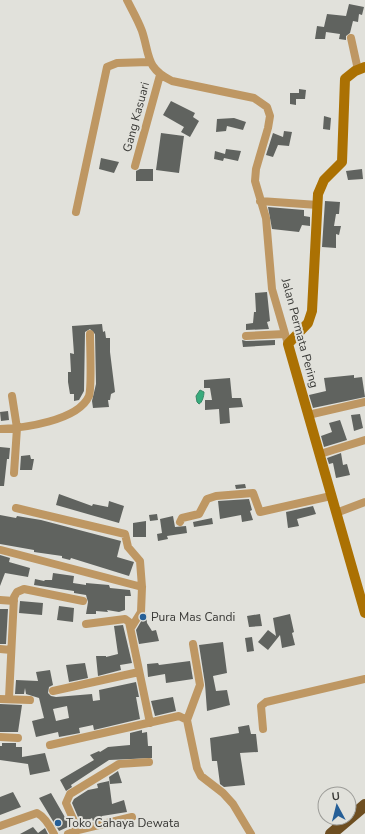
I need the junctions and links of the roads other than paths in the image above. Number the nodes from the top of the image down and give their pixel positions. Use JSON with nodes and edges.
{"nodes":[{"id":1,"x":127,"y":0,"type":"edge"},
{"id":2,"x":351,"y":38,"type":"dead end"},
{"id":3,"x":149,"y":62,"type":"junction"},
{"id":4,"x":361,"y":68,"type":"edge"},
{"id":5,"x":160,"y":75,"type":"junction"},
{"id":6,"x":135,"y":166,"type":"dead end"},
{"id":7,"x":260,"y":201,"type":"junction"},
{"id":8,"x":318,"y":205,"type":"junction"},
{"id":9,"x":76,"y":212,"type":"dead end"},
{"id":10,"x":90,"y":334,"type":"dead end"},
{"id":11,"x":246,"y":336,"type":"dead end"},
{"id":12,"x":287,"y":339,"type":"junction"},
{"id":13,"x":12,"y":396,"type":"dead end"},
{"id":14,"x":365,"y":402,"type":"edge"},
{"id":15,"x":308,"y":415,"type":"junction"},
{"id":16,"x":17,"y":428,"type":"junction"},
{"id":17,"x":0,"y":429,"type":"edge"},
{"id":18,"x":365,"y":440,"type":"edge"},
{"id":19,"x":320,"y":454,"type":"junction"},
{"id":20,"x":14,"y":473,"type":"dead end"},
{"id":21,"x":332,"y":496,"type":"junction"},
{"id":22,"x":365,"y":502,"type":"edge"},
{"id":23,"x":16,"y":508,"type":"dead end"},
{"id":24,"x":336,"y":513,"type":"junction"},
{"id":25,"x":180,"y":522,"type":"dead end"},
{"id":26,"x":1,"y":550,"type":"edge"},
{"id":27,"x":142,"y":587,"type":"junction"},
{"id":28,"x":0,"y":600,"type":"edge"},
{"id":29,"x":14,"y":601,"type":"junction"},
{"id":30,"x":83,"y":601,"type":"dead end"},
{"id":31,"x":364,"y":608,"type":"edge"},
{"id":32,"x":86,"y":624,"type":"dead end"},
{"id":33,"x":131,"y":628,"type":"junction"},
{"id":34,"x":193,"y":644,"type":"dead end"},
{"id":35,"x":0,"y":649,"type":"edge"},
{"id":36,"x":11,"y":650,"type":"junction"},
{"id":37,"x":139,"y":672,"type":"junction"},
{"id":38,"x":365,"y":680,"type":"edge"},
{"id":39,"x":54,"y":691,"type":"dead end"},
{"id":40,"x":4,"y":698,"type":"edge"},
{"id":41,"x":30,"y":700,"type":"dead end"},
{"id":42,"x":187,"y":720,"type":"junction"},
{"id":43,"x":150,"y":723,"type":"junction"},
{"id":44,"x":263,"y":729,"type":"dead end"},
{"id":45,"x":0,"y":738,"type":"edge"},
{"id":46,"x":18,"y":738,"type":"dead end"},
{"id":47,"x":50,"y":745,"type":"dead end"},
{"id":48,"x":149,"y":762,"type":"dead end"},
{"id":49,"x":365,"y":805,"type":"edge"},
{"id":50,"x":365,"y":813,"type":"edge"},
{"id":51,"x":132,"y":817,"type":"dead end"},
{"id":52,"x":44,"y":821,"type":"junction"},
{"id":53,"x":0,"y":826,"type":"edge"},
{"id":54,"x":78,"y":830,"type":"junction"},
{"id":55,"x":47,"y":834,"type":"edge"},
{"id":56,"x":54,"y":834,"type":"edge"},
{"id":57,"x":68,"y":834,"type":"edge"},
{"id":58,"x":251,"y":834,"type":"edge"},
{"id":59,"x":331,"y":834,"type":"edge"},
{"id":60,"x":338,"y":834,"type":"edge"}],
"edges":[{"from":1,"to":3,"type":"street"},
{"from":2,"to":4,"type":"street"},
{"from":3,"to":5,"type":"street"},
{"from":3,"to":9,"type":"street"},
{"from":4,"to":8,"type":"street"},
{"from":5,"to":6,"type":"street","name":"Gang Kasuari"},
{"from":5,"to":7,"type":"street","name":"Jalan Permata Pering"},
{"from":7,"to":8,"type":"street"},
{"from":7,"to":12,"type":"street","name":"Jalan Permata Pering"},
{"from":8,"to":12,"type":"street"},
{"from":10,"to":16,"type":"street"},
{"from":11,"to":12,"type":"street"},
{"from":12,"to":15,"type":"street","name":"Jalan Permata Pering"},
{"from":13,"to":16,"type":"street"},
{"from":14,"to":15,"type":"street"},
{"from":15,"to":19,"type":"street","name":"Jalan Permata Pering"},
{"from":16,"to":17,"type":"street"},
{"from":16,"to":20,"type":"street"},
{"from":18,"to":19,"type":"street"},
{"from":19,"to":21,"type":"street","name":"Jalan Permata Pering"},
{"from":21,"to":24,"type":"street","name":"Jalan Permata Pering"},
{"from":21,"to":25,"type":"street"},
{"from":22,"to":24,"type":"street"},
{"from":23,"to":27,"type":"street"},
{"from":24,"to":31,"type":"street","name":"Jalan Permata Pering"},
{"from":26,"to":27,"type":"street"},
{"from":27,"to":33,"type":"street"},
{"from":28,"to":29,"type":"street"},
{"from":29,"to":30,"type":"street"},
{"from":29,"to":36,"type":"street"},
{"from":32,"to":33,"type":"street"},
{"from":33,"to":37,"type":"street"},
{"from":34,"to":42,"type":"street"},
{"from":35,"to":36,"type":"street"},
{"from":36,"to":40,"type":"street"},
{"from":37,"to":39,"type":"street"},
{"from":37,"to":43,"type":"street"},
{"from":38,"to":44,"type":"street"},
{"from":40,"to":41,"type":"street"},
{"from":42,"to":43,"type":"street"},
{"from":42,"to":58,"type":"street"},
{"from":43,"to":47,"type":"street"},
{"from":45,"to":46,"type":"street"},
{"from":48,"to":54,"type":"street"},
{"from":49,"to":59,"type":"highway"},
{"from":50,"to":60,"type":"highway"},
{"from":51,"to":54,"type":"street"},
{"from":52,"to":53,"type":"street"},
{"from":52,"to":55,"type":"street"},
{"from":52,"to":56,"type":"street"},
{"from":54,"to":57,"type":"street"}]}
